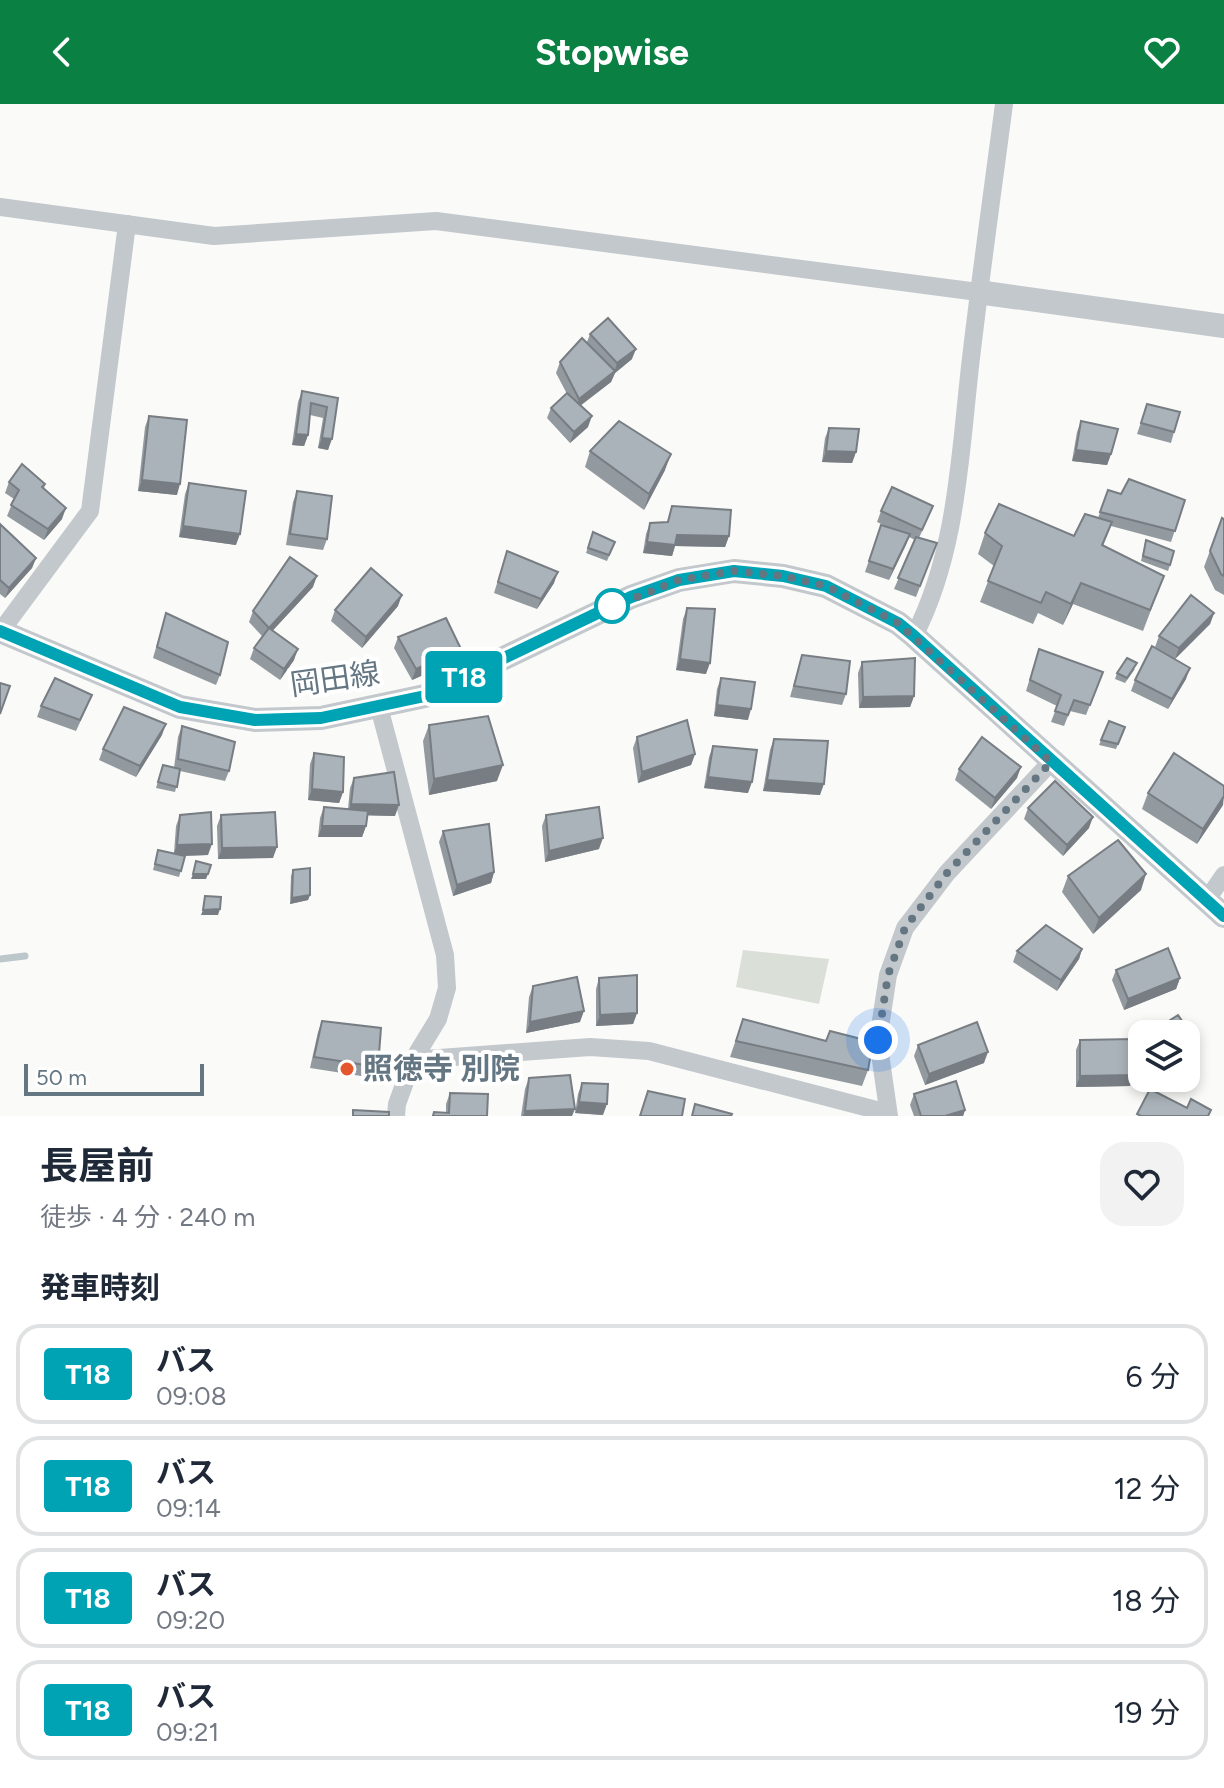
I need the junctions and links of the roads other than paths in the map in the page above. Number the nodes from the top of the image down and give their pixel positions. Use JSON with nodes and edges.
{"nodes":[{"id":1,"x":1004,"y":104,"type":"edge"},
{"id":2,"x":0,"y":207,"type":"edge"},
{"id":3,"x":127,"y":224,"type":"junction"},
{"id":4,"x":978,"y":292,"type":"junction"},
{"id":5,"x":1224,"y":326,"type":"edge"},
{"id":6,"x":906,"y":630,"type":"junction"},
{"id":7,"x":1,"y":631,"type":"edge"},
{"id":8,"x":379,"y":707,"type":"junction"},
{"id":9,"x":1051,"y":762,"type":"junction"},
{"id":10,"x":1224,"y":875,"type":"edge"},
{"id":11,"x":1215,"y":908,"type":"edge"},
{"id":12,"x":413,"y":1060,"type":"junction"},
{"id":13,"x":888,"y":1115,"type":"edge"},
{"id":14,"x":396,"y":1116,"type":"edge"}],
"edges":[{"from":1,"to":4,"type":"street"},
{"from":2,"to":3,"type":"street"},
{"from":3,"to":4,"type":"street"},
{"from":3,"to":7,"type":"street"},
{"from":4,"to":5,"type":"street"},
{"from":4,"to":6,"type":"street"},
{"from":6,"to":8,"type":"street","name":"岡田線"},
{"from":6,"to":9,"type":"street","name":"岡田線"},
{"from":7,"to":8,"type":"street","name":"岡田線"},
{"from":8,"to":12,"type":"street"},
{"from":9,"to":11,"type":"street","name":"岡田線"},
{"from":9,"to":13,"type":"street"},
{"from":10,"to":11,"type":"street"},
{"from":12,"to":13,"type":"street"},
{"from":12,"to":14,"type":"street"}]}
